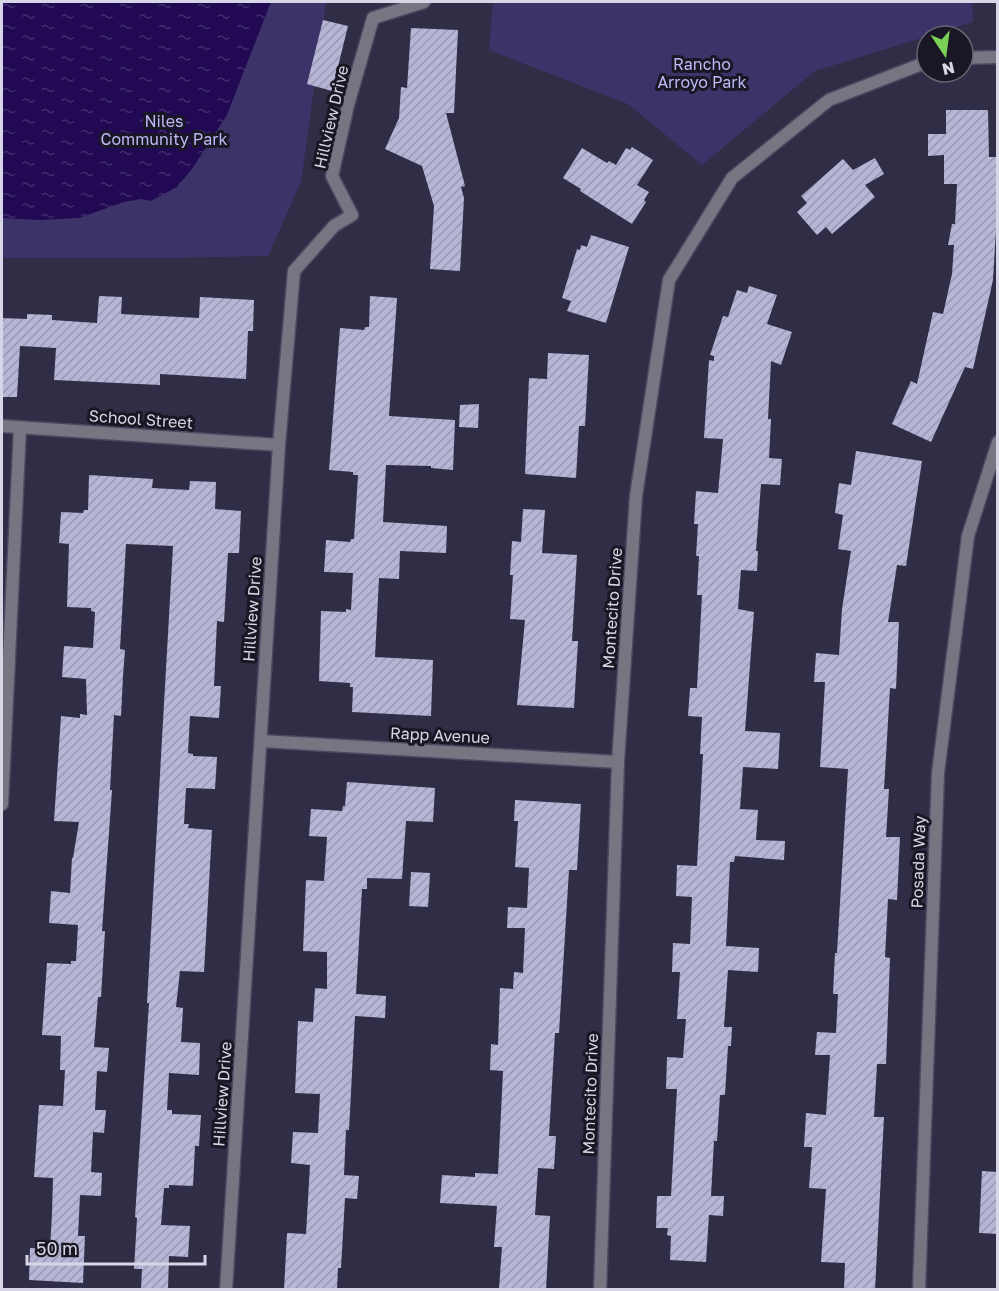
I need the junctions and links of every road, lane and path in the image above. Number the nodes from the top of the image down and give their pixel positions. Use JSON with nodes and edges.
{"nodes":[{"id":1,"x":424,"y":2,"type":"edge"},
{"id":2,"x":998,"y":57,"type":"edge"},
{"id":3,"x":975,"y":58,"type":"edge"},
{"id":4,"x":915,"y":67,"type":"edge"},
{"id":5,"x":2,"y":426,"type":"edge"},
{"id":6,"x":20,"y":428,"type":"junction"},
{"id":7,"x":998,"y":442,"type":"edge"},
{"id":8,"x":279,"y":445,"type":"junction"},
{"id":9,"x":261,"y":741,"type":"junction"},
{"id":10,"x":3,"y":757,"type":"edge"},
{"id":11,"x":618,"y":762,"type":"junction"},
{"id":12,"x":2,"y":804,"type":"edge"},
{"id":13,"x":226,"y":1290,"type":"edge"},
{"id":14,"x":600,"y":1290,"type":"edge"},
{"id":15,"x":919,"y":1290,"type":"edge"}],
"edges":[{"from":1,"to":8,"type":"street","name":"Hillview Drive"},
{"from":2,"to":3,"type":"street"},
{"from":4,"to":11,"type":"street","name":"Montecito Drive"},
{"from":5,"to":6,"type":"street","name":"School Street"},
{"from":6,"to":8,"type":"street","name":"School Street"},
{"from":6,"to":10,"type":"street"},
{"from":7,"to":15,"type":"street","name":"Posada Way"},
{"from":8,"to":9,"type":"street","name":"Hillview Drive"},
{"from":9,"to":11,"type":"street","name":"Rapp Avenue"},
{"from":9,"to":13,"type":"street","name":"Hillview Drive"},
{"from":10,"to":12,"type":"street"},
{"from":11,"to":14,"type":"street","name":"Montecito Drive"}]}
